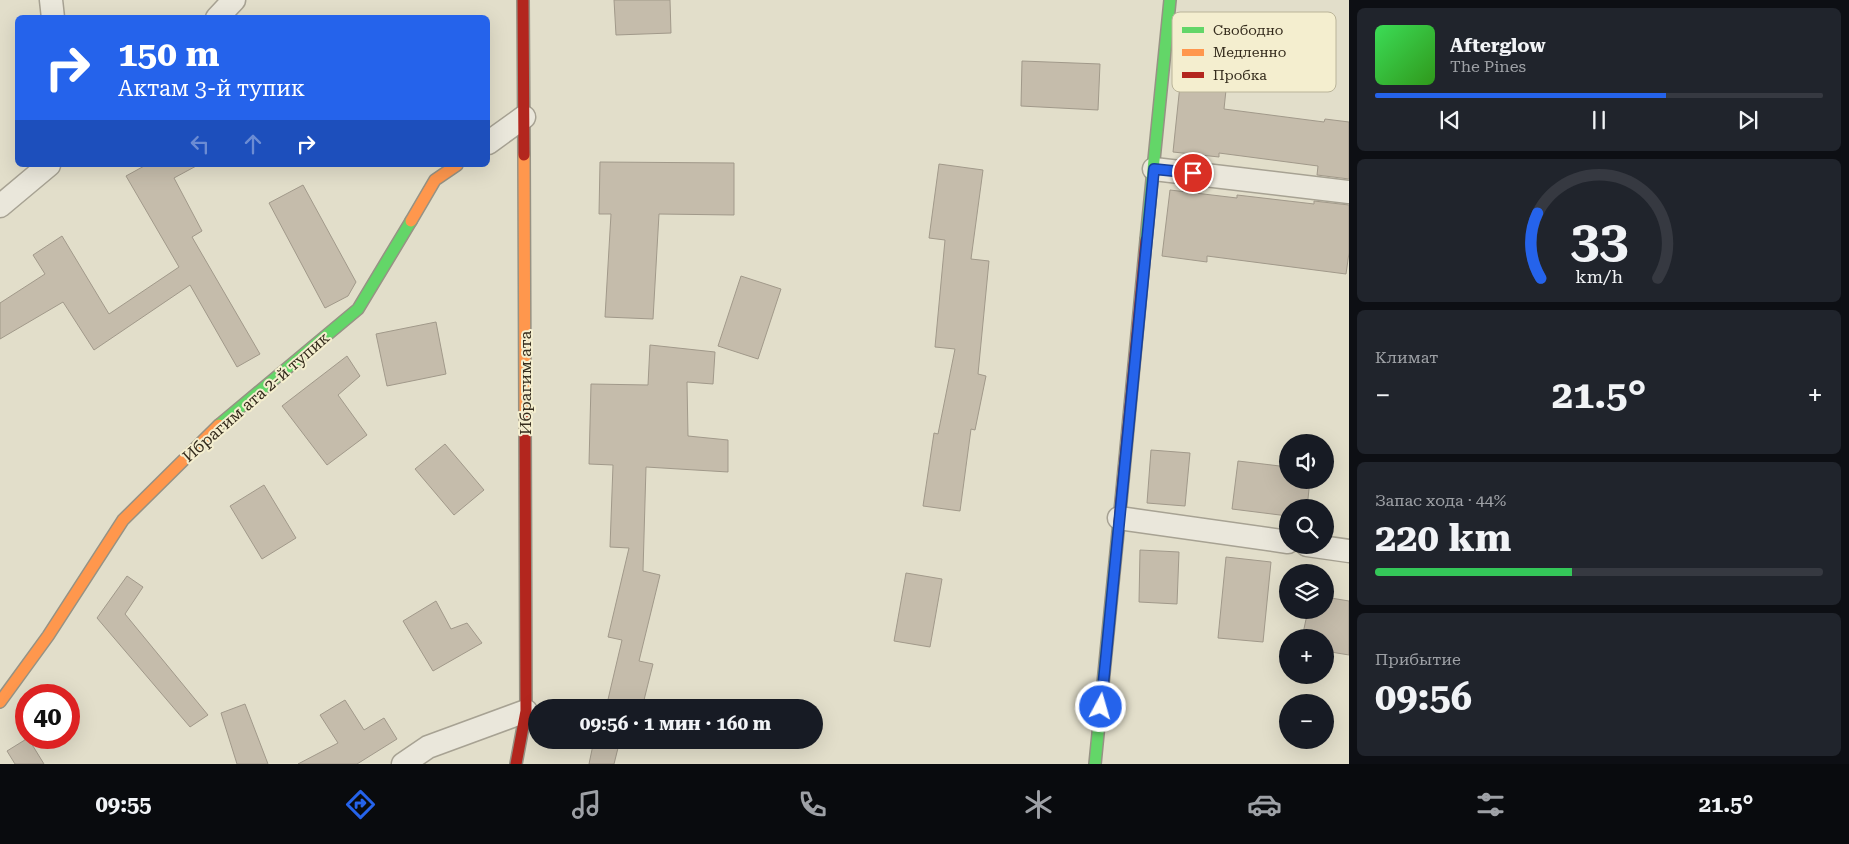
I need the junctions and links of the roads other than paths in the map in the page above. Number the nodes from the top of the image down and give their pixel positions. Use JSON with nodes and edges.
{"nodes":[{"id":1,"x":51,"y":0,"type":"edge"},
{"id":2,"x":234,"y":0,"type":"edge"},
{"id":3,"x":523,"y":0,"type":"edge"},
{"id":4,"x":1170,"y":0,"type":"edge"},
{"id":5,"x":53,"y":15,"type":"edge"},
{"id":6,"x":220,"y":15,"type":"edge"},
{"id":7,"x":524,"y":117,"type":"junction"},
{"id":8,"x":490,"y":142,"type":"edge"},
{"id":9,"x":47,"y":167,"type":"edge"},
{"id":10,"x":454,"y":167,"type":"edge"},
{"id":11,"x":1154,"y":169,"type":"junction"},
{"id":12,"x":1349,"y":192,"type":"edge"},
{"id":13,"x":0,"y":206,"type":"edge"},
{"id":14,"x":1120,"y":518,"type":"junction"},
{"id":15,"x":1279,"y":541,"type":"edge"},
{"id":16,"x":1334,"y":549,"type":"edge"},
{"id":17,"x":1349,"y":551,"type":"edge"},
{"id":18,"x":0,"y":702,"type":"edge"},
{"id":19,"x":526,"y":712,"type":"junction"},
{"id":20,"x":403,"y":764,"type":"edge"},
{"id":21,"x":516,"y":764,"type":"edge"},
{"id":22,"x":1095,"y":764,"type":"edge"}],
"edges":[{"from":1,"to":5,"type":"street"},
{"from":2,"to":6,"type":"street"},
{"from":3,"to":7,"type":"street","name":"Ибрагим ата"},
{"from":4,"to":11,"type":"street"},
{"from":7,"to":8,"type":"street"},
{"from":7,"to":19,"type":"street","name":"Ибрагим ата"},
{"from":9,"to":13,"type":"street"},
{"from":10,"to":18,"type":"street","name":"Ибрагим ата 2-й тупик"},
{"from":11,"to":12,"type":"street"},
{"from":11,"to":14,"type":"street"},
{"from":14,"to":15,"type":"street"},
{"from":14,"to":22,"type":"street"},
{"from":16,"to":17,"type":"street"},
{"from":19,"to":20,"type":"street"},
{"from":19,"to":21,"type":"street","name":"Ибрагим ата"}]}
